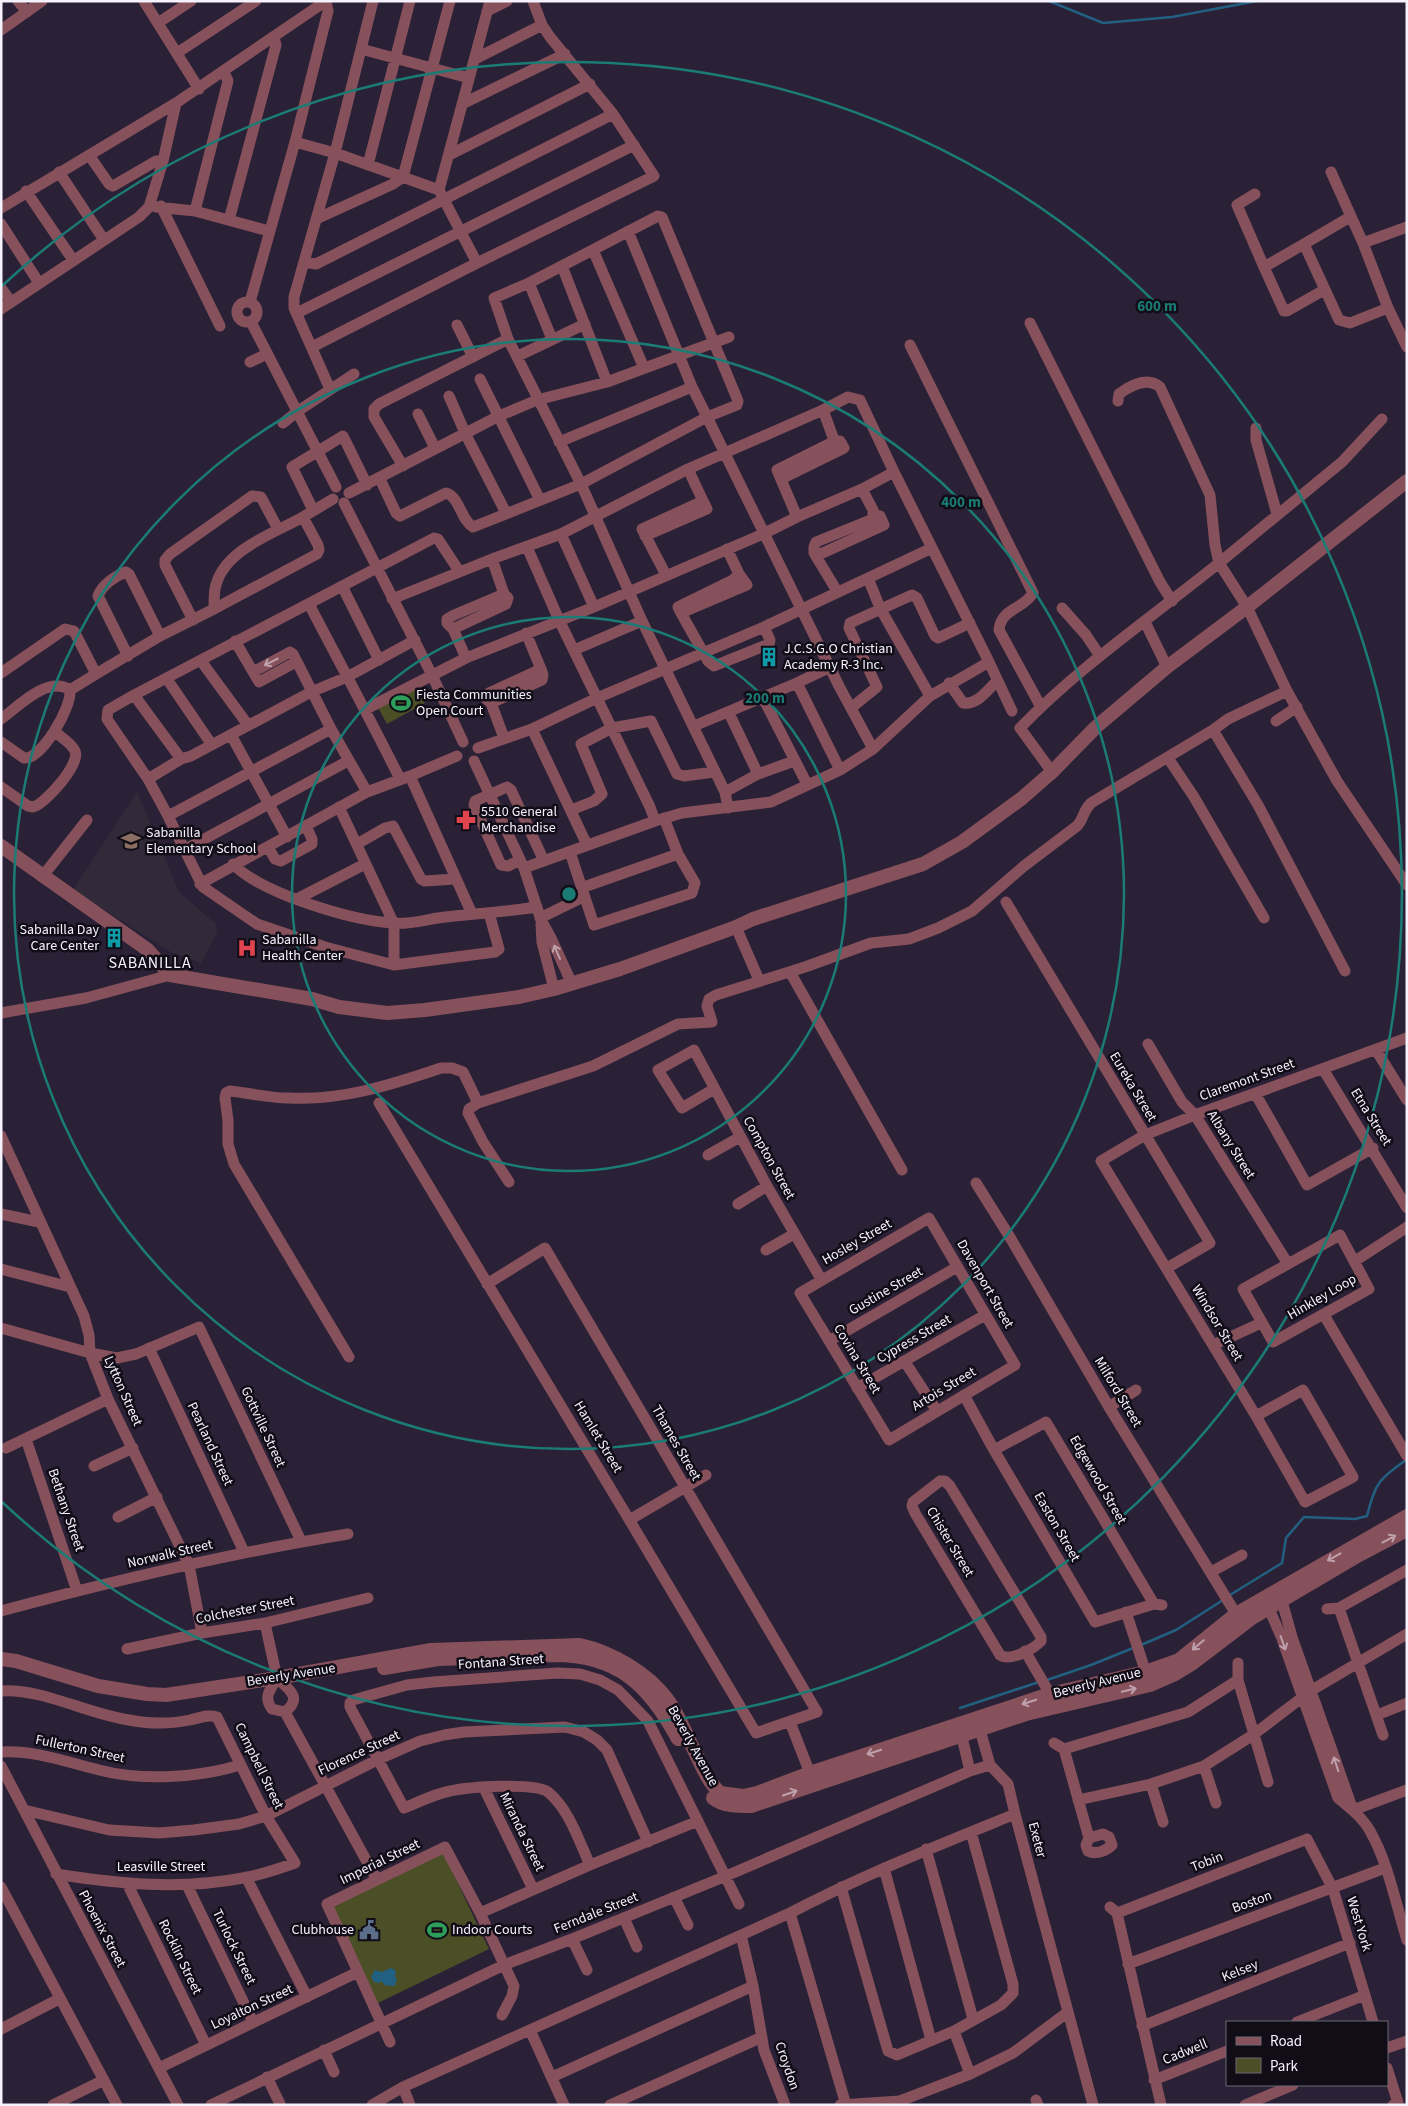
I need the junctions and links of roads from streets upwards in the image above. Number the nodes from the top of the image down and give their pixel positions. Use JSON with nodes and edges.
{"nodes":[{"id":1,"x":18,"y":1,"type":"edge"},
{"id":2,"x":42,"y":1,"type":"edge"},
{"id":3,"x":144,"y":1,"type":"edge"},
{"id":4,"x":191,"y":1,"type":"edge"},
{"id":5,"x":256,"y":1,"type":"edge"},
{"id":6,"x":374,"y":1,"type":"edge"},
{"id":7,"x":410,"y":1,"type":"edge"},
{"id":8,"x":450,"y":1,"type":"edge"},
{"id":9,"x":507,"y":1,"type":"edge"},
{"id":10,"x":534,"y":1,"type":"edge"},
{"id":11,"x":489,"y":6,"type":"edge"},
{"id":12,"x":27,"y":12,"type":"junction"},
{"id":13,"x":158,"y":23,"type":"junction"},
{"id":14,"x":542,"y":25,"type":"junction"},
{"id":15,"x":1,"y":30,"type":"edge"},
{"id":16,"x":274,"y":38,"type":"junction"},
{"id":17,"x":362,"y":49,"type":"junction"},
{"id":18,"x":176,"y":53,"type":"junction"},
{"id":19,"x":565,"y":54,"type":"junction"},
{"id":20,"x":396,"y":58,"type":"junction"},
{"id":21,"x":475,"y":59,"type":"junction"},
{"id":22,"x":432,"y":68,"type":"junction"},
{"id":23,"x":224,"y":72,"type":"junction"},
{"id":24,"x":470,"y":78,"type":"junction"},
{"id":25,"x":590,"y":84,"type":"junction"},
{"id":26,"x":199,"y":89,"type":"junction"},
{"id":27,"x":176,"y":103,"type":"junction"},
{"id":28,"x":462,"y":104,"type":"junction"},
{"id":29,"x":613,"y":114,"type":"junction"},
{"id":30,"x":295,"y":142,"type":"junction"},
{"id":31,"x":634,"y":145,"type":"junction"},
{"id":32,"x":335,"y":153,"type":"junction"},
{"id":33,"x":449,"y":154,"type":"junction"},
{"id":34,"x":88,"y":155,"type":"junction"},
{"id":35,"x":163,"y":161,"type":"junction"},
{"id":36,"x":368,"y":164,"type":"junction"},
{"id":37,"x":59,"y":172,"type":"junction"},
{"id":38,"x":1331,"y":172,"type":"dead end"},
{"id":39,"x":403,"y":177,"type":"junction"},
{"id":40,"x":26,"y":192,"type":"junction"},
{"id":41,"x":442,"y":194,"type":"junction"},
{"id":42,"x":1255,"y":194,"type":"dead end"},
{"id":43,"x":155,"y":207,"type":"junction"},
{"id":44,"x":1,"y":208,"type":"edge"},
{"id":45,"x":195,"y":211,"type":"junction"},
{"id":46,"x":1350,"y":217,"type":"junction"},
{"id":47,"x":316,"y":219,"type":"junction"},
{"id":48,"x":229,"y":220,"type":"junction"},
{"id":49,"x":1,"y":224,"type":"edge"},
{"id":50,"x":1407,"y":227,"type":"edge"},
{"id":51,"x":269,"y":231,"type":"junction"},
{"id":52,"x":461,"y":231,"type":"junction"},
{"id":53,"x":628,"y":231,"type":"junction"},
{"id":54,"x":104,"y":240,"type":"junction"},
{"id":55,"x":1363,"y":243,"type":"junction"},
{"id":56,"x":1304,"y":244,"type":"junction"},
{"id":57,"x":593,"y":250,"type":"junction"},
{"id":58,"x":73,"y":260,"type":"junction"},
{"id":59,"x":304,"y":262,"type":"junction"},
{"id":60,"x":477,"y":263,"type":"junction"},
{"id":61,"x":562,"y":266,"type":"junction"},
{"id":62,"x":1264,"y":267,"type":"junction"},
{"id":63,"x":39,"y":282,"type":"junction"},
{"id":64,"x":528,"y":283,"type":"junction"},
{"id":65,"x":1,"y":288,"type":"edge"},
{"id":66,"x":1324,"y":290,"type":"junction"},
{"id":67,"x":11,"y":302,"type":"junction"},
{"id":68,"x":250,"y":302,"type":"junction"},
{"id":69,"x":1388,"y":308,"type":"junction"},
{"id":70,"x":1,"y":309,"type":"edge"},
{"id":71,"x":297,"y":313,"type":"junction"},
{"id":72,"x":229,"y":321,"type":"junction"},
{"id":73,"x":251,"y":322,"type":"junction"},
{"id":74,"x":1030,"y":323,"type":"dead end"},
{"id":75,"x":585,"y":324,"type":"junction"},
{"id":76,"x":457,"y":325,"type":"dead end"},
{"id":77,"x":729,"y":337,"type":"dead end"},
{"id":78,"x":508,"y":339,"type":"junction"},
{"id":79,"x":552,"y":339,"type":"junction"},
{"id":80,"x":714,"y":343,"type":"junction"},
{"id":81,"x":910,"y":345,"type":"dead end"},
{"id":82,"x":312,"y":347,"type":"junction"},
{"id":83,"x":1407,"y":347,"type":"edge"},
{"id":84,"x":267,"y":354,"type":"junction"},
{"id":85,"x":678,"y":355,"type":"junction"},
{"id":86,"x":473,"y":356,"type":"junction"},
{"id":87,"x":518,"y":356,"type":"junction"},
{"id":88,"x":250,"y":362,"type":"dead end"},
{"id":89,"x":644,"y":368,"type":"junction"},
{"id":90,"x":354,"y":374,"type":"dead end"},
{"id":91,"x":480,"y":379,"type":"dead end"},
{"id":92,"x":607,"y":382,"type":"junction"},
{"id":93,"x":692,"y":387,"type":"junction"},
{"id":94,"x":330,"y":389,"type":"junction"},
{"id":95,"x":449,"y":396,"type":"dead end"},
{"id":96,"x":537,"y":400,"type":"junction"},
{"id":97,"x":1118,"y":401,"type":"dead end"},
{"id":98,"x":823,"y":410,"type":"junction"},
{"id":99,"x":298,"y":411,"type":"junction"},
{"id":100,"x":418,"y":414,"type":"dead end"},
{"id":101,"x":499,"y":416,"type":"junction"},
{"id":102,"x":707,"y":417,"type":"junction"},
{"id":103,"x":1382,"y":419,"type":"dead end"},
{"id":104,"x":283,"y":424,"type":"dead end"},
{"id":105,"x":1256,"y":428,"type":"dead end"},
{"id":106,"x":465,"y":433,"type":"junction"},
{"id":107,"x":559,"y":442,"type":"junction"},
{"id":108,"x":435,"y":448,"type":"junction"},
{"id":109,"x":318,"y":452,"type":"junction"},
{"id":110,"x":723,"y":453,"type":"junction"},
{"id":111,"x":403,"y":466,"type":"junction"},
{"id":112,"x":688,"y":468,"type":"junction"},
{"id":113,"x":894,"y":472,"type":"junction"},
{"id":114,"x":380,"y":479,"type":"junction"},
{"id":115,"x":1407,"y":481,"type":"edge"},
{"id":116,"x":581,"y":484,"type":"junction"},
{"id":117,"x":366,"y":485,"type":"junction"},
{"id":118,"x":862,"y":489,"type":"junction"},
{"id":119,"x":335,"y":493,"type":"junction"},
{"id":120,"x":347,"y":498,"type":"junction"},
{"id":121,"x":540,"y":500,"type":"junction"},
{"id":122,"x":313,"y":510,"type":"junction"},
{"id":123,"x":506,"y":513,"type":"junction"},
{"id":124,"x":1277,"y":514,"type":"junction"},
{"id":125,"x":302,"y":517,"type":"junction"},
{"id":126,"x":798,"y":517,"type":"junction"},
{"id":127,"x":595,"y":518,"type":"junction"},
{"id":128,"x":278,"y":529,"type":"junction"},
{"id":129,"x":561,"y":534,"type":"junction"},
{"id":130,"x":763,"y":534,"type":"junction"},
{"id":131,"x":527,"y":547,"type":"junction"},
{"id":132,"x":932,"y":548,"type":"junction"},
{"id":133,"x":727,"y":549,"type":"junction"},
{"id":134,"x":492,"y":559,"type":"junction"},
{"id":135,"x":1219,"y":563,"type":"junction"},
{"id":136,"x":376,"y":567,"type":"junction"},
{"id":137,"x":459,"y":571,"type":"junction"},
{"id":138,"x":666,"y":575,"type":"junction"},
{"id":139,"x":868,"y":578,"type":"junction"},
{"id":140,"x":342,"y":586,"type":"junction"},
{"id":141,"x":837,"y":591,"type":"junction"},
{"id":142,"x":629,"y":592,"type":"junction"},
{"id":143,"x":392,"y":599,"type":"junction"},
{"id":144,"x":1172,"y":601,"type":"junction"},
{"id":145,"x":309,"y":604,"type":"junction"},
{"id":146,"x":594,"y":607,"type":"junction"},
{"id":147,"x":1247,"y":607,"type":"junction"},
{"id":148,"x":880,"y":608,"type":"junction"},
{"id":149,"x":1062,"y":608,"type":"dead end"},
{"id":150,"x":214,"y":609,"type":"junction"},
{"id":151,"x":802,"y":609,"type":"junction"},
{"id":152,"x":193,"y":620,"type":"junction"},
{"id":153,"x":559,"y":620,"type":"junction"},
{"id":154,"x":642,"y":622,"type":"junction"},
{"id":155,"x":1145,"y":622,"type":"junction"},
{"id":156,"x":970,"y":623,"type":"junction"},
{"id":157,"x":764,"y":627,"type":"junction"},
{"id":158,"x":526,"y":633,"type":"junction"},
{"id":159,"x":160,"y":636,"type":"junction"},
{"id":160,"x":415,"y":640,"type":"junction"},
{"id":161,"x":235,"y":641,"type":"junction"},
{"id":162,"x":574,"y":650,"type":"junction"},
{"id":163,"x":704,"y":653,"type":"junction"},
{"id":164,"x":128,"y":656,"type":"junction"},
{"id":165,"x":1100,"y":656,"type":"junction"},
{"id":166,"x":293,"y":657,"type":"junction"},
{"id":167,"x":466,"y":658,"type":"junction"},
{"id":168,"x":379,"y":660,"type":"junction"},
{"id":169,"x":201,"y":661,"type":"junction"},
{"id":170,"x":990,"y":662,"type":"junction"},
{"id":171,"x":830,"y":666,"type":"junction"},
{"id":172,"x":1167,"y":667,"type":"junction"},
{"id":173,"x":664,"y":669,"type":"junction"},
{"id":174,"x":252,"y":672,"type":"junction"},
{"id":175,"x":1,"y":673,"type":"edge"},
{"id":176,"x":96,"y":674,"type":"junction"},
{"id":177,"x":432,"y":675,"type":"junction"},
{"id":178,"x":347,"y":677,"type":"junction"},
{"id":179,"x":167,"y":679,"type":"junction"},
{"id":180,"x":997,"y":681,"type":"junction"},
{"id":181,"x":797,"y":683,"type":"junction"},
{"id":182,"x":950,"y":684,"type":"junction"},
{"id":183,"x":70,"y":690,"type":"junction"},
{"id":184,"x":1287,"y":691,"type":"junction"},
{"id":185,"x":311,"y":692,"type":"junction"},
{"id":186,"x":134,"y":694,"type":"junction"},
{"id":187,"x":930,"y":696,"type":"junction"},
{"id":188,"x":597,"y":698,"type":"junction"},
{"id":189,"x":763,"y":698,"type":"junction"},
{"id":190,"x":1041,"y":707,"type":"junction"},
{"id":191,"x":1297,"y":707,"type":"junction"},
{"id":192,"x":852,"y":708,"type":"junction"},
{"id":193,"x":366,"y":709,"type":"junction"},
{"id":194,"x":1012,"y":711,"type":"dead end"},
{"id":195,"x":729,"y":713,"type":"junction"},
{"id":196,"x":1,"y":719,"type":"edge"},
{"id":197,"x":1276,"y":721,"type":"dead end"},
{"id":198,"x":248,"y":725,"type":"junction"},
{"id":199,"x":694,"y":726,"type":"junction"},
{"id":200,"x":612,"y":728,"type":"junction"},
{"id":201,"x":331,"y":729,"type":"junction"},
{"id":202,"x":532,"y":729,"type":"junction"},
{"id":203,"x":1213,"y":730,"type":"junction"},
{"id":204,"x":55,"y":732,"type":"junction"},
{"id":205,"x":232,"y":735,"type":"junction"},
{"id":206,"x":504,"y":738,"type":"junction"},
{"id":207,"x":1,"y":742,"type":"edge"},
{"id":208,"x":463,"y":742,"type":"junction"},
{"id":209,"x":212,"y":745,"type":"junction"},
{"id":210,"x":478,"y":748,"type":"junction"},
{"id":211,"x":874,"y":749,"type":"junction"},
{"id":212,"x":458,"y":756,"type":"junction"},
{"id":213,"x":1168,"y":758,"type":"junction"},
{"id":214,"x":181,"y":759,"type":"junction"},
{"id":215,"x":348,"y":761,"type":"junction"},
{"id":216,"x":474,"y":761,"type":"junction"},
{"id":217,"x":794,"y":761,"type":"junction"},
{"id":218,"x":840,"y":770,"type":"junction"},
{"id":219,"x":251,"y":771,"type":"junction"},
{"id":220,"x":714,"y":772,"type":"junction"},
{"id":221,"x":1052,"y":772,"type":"junction"},
{"id":222,"x":758,"y":774,"type":"junction"},
{"id":223,"x":148,"y":778,"type":"junction"},
{"id":224,"x":405,"y":778,"type":"junction"},
{"id":225,"x":807,"y":784,"type":"junction"},
{"id":226,"x":1,"y":787,"type":"edge"},
{"id":227,"x":367,"y":792,"type":"junction"},
{"id":228,"x":725,"y":792,"type":"junction"},
{"id":229,"x":490,"y":795,"type":"junction"},
{"id":230,"x":269,"y":803,"type":"junction"},
{"id":231,"x":339,"y":806,"type":"junction"},
{"id":232,"x":728,"y":808,"type":"junction"},
{"id":233,"x":571,"y":810,"type":"junction"},
{"id":234,"x":168,"y":816,"type":"junction"},
{"id":235,"x":660,"y":819,"type":"junction"},
{"id":236,"x":87,"y":820,"type":"dead end"},
{"id":237,"x":306,"y":826,"type":"junction"},
{"id":238,"x":287,"y":837,"type":"junction"},
{"id":239,"x":357,"y":844,"type":"junction"},
{"id":240,"x":1,"y":846,"type":"edge"},
{"id":241,"x":587,"y":846,"type":"junction"},
{"id":242,"x":268,"y":847,"type":"junction"},
{"id":243,"x":184,"y":850,"type":"junction"},
{"id":244,"x":570,"y":852,"type":"junction"},
{"id":245,"x":678,"y":854,"type":"junction"},
{"id":246,"x":544,"y":861,"type":"junction"},
{"id":247,"x":234,"y":864,"type":"junction"},
{"id":248,"x":366,"y":864,"type":"junction"},
{"id":249,"x":522,"y":864,"type":"junction"},
{"id":250,"x":42,"y":877,"type":"junction"},
{"id":251,"x":455,"y":879,"type":"junction"},
{"id":252,"x":200,"y":884,"type":"junction"},
{"id":253,"x":1407,"y":885,"type":"edge"},
{"id":254,"x":582,"y":892,"type":"junction"},
{"id":255,"x":297,"y":899,"type":"junction"},
{"id":256,"x":1006,"y":902,"type":"dead end"},
{"id":257,"x":472,"y":914,"type":"junction"},
{"id":258,"x":489,"y":914,"type":"junction"},
{"id":259,"x":539,"y":915,"type":"junction"},
{"id":260,"x":1264,"y":918,"type":"dead end"},
{"id":261,"x":394,"y":924,"type":"junction"},
{"id":262,"x":736,"y":927,"type":"junction"},
{"id":263,"x":394,"y":965,"type":"junction"},
{"id":264,"x":1345,"y":970,"type":"dead end"},
{"id":265,"x":790,"y":972,"type":"junction"},
{"id":266,"x":170,"y":975,"type":"junction"},
{"id":267,"x":759,"y":980,"type":"junction"},
{"id":268,"x":572,"y":984,"type":"junction"},
{"id":269,"x":554,"y":989,"type":"junction"},
{"id":270,"x":1,"y":1013,"type":"edge"},
{"id":271,"x":1407,"y":1038,"type":"edge"},
{"id":272,"x":1148,"y":1044,"type":"dead end"},
{"id":273,"x":1376,"y":1050,"type":"junction"},
{"id":274,"x":1323,"y":1069,"type":"junction"},
{"id":275,"x":714,"y":1089,"type":"junction"},
{"id":276,"x":1255,"y":1092,"type":"junction"},
{"id":277,"x":1407,"y":1100,"type":"edge"},
{"id":278,"x":379,"y":1103,"type":"dead end"},
{"id":279,"x":478,"y":1103,"type":"junction"},
{"id":280,"x":1195,"y":1115,"type":"junction"},
{"id":281,"x":1144,"y":1135,"type":"junction"},
{"id":282,"x":1,"y":1136,"type":"edge"},
{"id":283,"x":740,"y":1136,"type":"junction"},
{"id":284,"x":1372,"y":1148,"type":"junction"},
{"id":285,"x":708,"y":1155,"type":"dead end"},
{"id":286,"x":5,"y":1156,"type":"edge"},
{"id":287,"x":1101,"y":1161,"type":"joint"},
{"id":288,"x":902,"y":1170,"type":"dead end"},
{"id":289,"x":509,"y":1182,"type":"dead end"},
{"id":290,"x":976,"y":1183,"type":"dead end"},
{"id":291,"x":767,"y":1186,"type":"junction"},
{"id":292,"x":738,"y":1204,"type":"dead end"},
{"id":293,"x":1407,"y":1208,"type":"edge"},
{"id":294,"x":1,"y":1214,"type":"edge"},
{"id":295,"x":929,"y":1218,"type":"joint"},
{"id":296,"x":40,"y":1222,"type":"junction"},
{"id":297,"x":1407,"y":1227,"type":"edge"},
{"id":298,"x":794,"y":1234,"type":"junction"},
{"id":299,"x":766,"y":1250,"type":"dead end"},
{"id":300,"x":1355,"y":1261,"type":"junction"},
{"id":301,"x":1288,"y":1264,"type":"junction"},
{"id":302,"x":957,"y":1267,"type":"junction"},
{"id":303,"x":1167,"y":1268,"type":"junction"},
{"id":304,"x":1,"y":1269,"type":"edge"},
{"id":305,"x":821,"y":1279,"type":"junction"},
{"id":306,"x":487,"y":1284,"type":"junction"},
{"id":307,"x":70,"y":1287,"type":"junction"},
{"id":308,"x":800,"y":1293,"type":"joint"},
{"id":309,"x":1324,"y":1314,"type":"junction"},
{"id":310,"x":985,"y":1315,"type":"junction"},
{"id":311,"x":1261,"y":1323,"type":"junction"},
{"id":312,"x":1,"y":1328,"type":"edge"},
{"id":313,"x":829,"y":1342,"type":"junction"},
{"id":314,"x":1214,"y":1345,"type":"junction"},
{"id":315,"x":149,"y":1348,"type":"junction"},
{"id":316,"x":90,"y":1353,"type":"junction"},
{"id":317,"x":349,"y":1357,"type":"dead end"},
{"id":318,"x":905,"y":1362,"type":"junction"},
{"id":319,"x":1015,"y":1365,"type":"joint"},
{"id":320,"x":857,"y":1388,"type":"junction"},
{"id":321,"x":1136,"y":1390,"type":"dead end"},
{"id":322,"x":964,"y":1395,"type":"junction"},
{"id":323,"x":108,"y":1399,"type":"junction"},
{"id":324,"x":1109,"y":1407,"type":"junction"},
{"id":325,"x":936,"y":1412,"type":"junction"},
{"id":326,"x":1256,"y":1416,"type":"junction"},
{"id":327,"x":26,"y":1439,"type":"junction"},
{"id":328,"x":889,"y":1440,"type":"joint"},
{"id":329,"x":6,"y":1448,"type":"dead end"},
{"id":330,"x":133,"y":1448,"type":"junction"},
{"id":331,"x":994,"y":1450,"type":"junction"},
{"id":332,"x":1407,"y":1456,"type":"edge"},
{"id":333,"x":94,"y":1466,"type":"dead end"},
{"id":334,"x":706,"y":1475,"type":"dead end"},
{"id":335,"x":684,"y":1488,"type":"junction"},
{"id":336,"x":157,"y":1497,"type":"junction"},
{"id":337,"x":1407,"y":1516,"type":"edge"},
{"id":338,"x":118,"y":1517,"type":"dead end"},
{"id":339,"x":631,"y":1519,"type":"junction"},
{"id":340,"x":1407,"y":1530,"type":"edge"},
{"id":341,"x":348,"y":1534,"type":"dead end"},
{"id":342,"x":301,"y":1541,"type":"junction"},
{"id":343,"x":244,"y":1552,"type":"junction"},
{"id":344,"x":1242,"y":1555,"type":"dead end"},
{"id":345,"x":189,"y":1565,"type":"junction"},
{"id":346,"x":1407,"y":1570,"type":"edge"},
{"id":347,"x":1211,"y":1572,"type":"junction"},
{"id":348,"x":77,"y":1591,"type":"junction"},
{"id":349,"x":1280,"y":1596,"type":"junction"},
{"id":350,"x":368,"y":1598,"type":"dead end"},
{"id":351,"x":1267,"y":1603,"type":"junction"},
{"id":352,"x":1158,"y":1604,"type":"joint"},
{"id":353,"x":1233,"y":1609,"type":"junction"},
{"id":354,"x":1,"y":1611,"type":"edge"},
{"id":355,"x":1126,"y":1612,"type":"junction"},
{"id":356,"x":265,"y":1623,"type":"junction"},
{"id":357,"x":202,"y":1633,"type":"junction"},
{"id":358,"x":1407,"y":1634,"type":"edge"},
{"id":359,"x":127,"y":1649,"type":"dead end"},
{"id":360,"x":1025,"y":1651,"type":"junction"},
{"id":361,"x":1,"y":1659,"type":"edge"},
{"id":362,"x":1358,"y":1662,"type":"junction"},
{"id":363,"x":1238,"y":1663,"type":"dead end"},
{"id":364,"x":1,"y":1668,"type":"edge"},
{"id":365,"x":1147,"y":1678,"type":"junction"},
{"id":366,"x":1238,"y":1680,"type":"junction"},
{"id":367,"x":277,"y":1683,"type":"junction"},
{"id":368,"x":1048,"y":1690,"type":"junction"},
{"id":369,"x":1312,"y":1690,"type":"junction"},
{"id":370,"x":1,"y":1691,"type":"edge"},
{"id":371,"x":1302,"y":1699,"type":"junction"},
{"id":372,"x":1407,"y":1703,"type":"edge"},
{"id":373,"x":285,"y":1712,"type":"junction"},
{"id":374,"x":817,"y":1712,"type":"joint"},
{"id":375,"x":1377,"y":1715,"type":"junction"},
{"id":376,"x":790,"y":1722,"type":"junction"},
{"id":377,"x":978,"y":1724,"type":"junction"},
{"id":378,"x":960,"y":1730,"type":"junction"},
{"id":379,"x":1253,"y":1734,"type":"junction"},
{"id":380,"x":1383,"y":1735,"type":"dead end"},
{"id":381,"x":1054,"y":1742,"type":"dead end"},
{"id":382,"x":1064,"y":1749,"type":"junction"},
{"id":383,"x":1,"y":1752,"type":"edge"},
{"id":384,"x":377,"y":1760,"type":"junction"},
{"id":385,"x":990,"y":1765,"type":"junction"},
{"id":386,"x":1,"y":1766,"type":"edge"},
{"id":387,"x":240,"y":1766,"type":"junction"},
{"id":388,"x":1204,"y":1766,"type":"junction"},
{"id":389,"x":970,"y":1771,"type":"junction"},
{"id":390,"x":812,"y":1779,"type":"junction"},
{"id":391,"x":1268,"y":1782,"type":"dead end"},
{"id":392,"x":1151,"y":1784,"type":"junction"},
{"id":393,"x":326,"y":1785,"type":"junction"},
{"id":394,"x":484,"y":1788,"type":"junction"},
{"id":395,"x":1407,"y":1790,"type":"edge"},
{"id":396,"x":1078,"y":1800,"type":"junction"},
{"id":397,"x":1216,"y":1804,"type":"dead end"},
{"id":398,"x":24,"y":1810,"type":"junction"},
{"id":399,"x":1352,"y":1810,"type":"junction"},
{"id":400,"x":1015,"y":1814,"type":"junction"},
{"id":401,"x":266,"y":1816,"type":"junction"},
{"id":402,"x":698,"y":1820,"type":"junction"},
{"id":403,"x":1163,"y":1822,"type":"dead end"},
{"id":404,"x":971,"y":1832,"type":"junction"},
{"id":405,"x":1309,"y":1834,"type":"joint"},
{"id":406,"x":1089,"y":1838,"type":"dead end"},
{"id":407,"x":648,"y":1842,"type":"junction"},
{"id":408,"x":926,"y":1849,"type":"junction"},
{"id":409,"x":295,"y":1864,"type":"joint"},
{"id":410,"x":590,"y":1865,"type":"junction"},
{"id":411,"x":884,"y":1868,"type":"junction"},
{"id":412,"x":1385,"y":1868,"type":"junction"},
{"id":413,"x":56,"y":1874,"type":"junction"},
{"id":414,"x":726,"y":1876,"type":"junction"},
{"id":415,"x":246,"y":1878,"type":"junction"},
{"id":416,"x":377,"y":1880,"type":"junction"},
{"id":417,"x":127,"y":1883,"type":"junction"},
{"id":418,"x":187,"y":1885,"type":"junction"},
{"id":419,"x":841,"y":1886,"type":"junction"},
{"id":420,"x":1,"y":1887,"type":"edge"},
{"id":421,"x":533,"y":1889,"type":"junction"},
{"id":422,"x":1333,"y":1889,"type":"junction"},
{"id":423,"x":674,"y":1897,"type":"junction"},
{"id":424,"x":738,"y":1904,"type":"dead end"},
{"id":425,"x":480,"y":1913,"type":"junction"},
{"id":426,"x":790,"y":1913,"type":"junction"},
{"id":427,"x":624,"y":1918,"type":"junction"},
{"id":428,"x":688,"y":1925,"type":"dead end"},
{"id":429,"x":741,"y":1935,"type":"junction"},
{"id":430,"x":572,"y":1939,"type":"junction"},
{"id":431,"x":1407,"y":1940,"type":"edge"},
{"id":432,"x":1350,"y":1943,"type":"junction"},
{"id":433,"x":637,"y":1947,"type":"dead end"},
{"id":434,"x":1128,"y":1964,"type":"junction"},
{"id":435,"x":504,"y":1965,"type":"junction"},
{"id":436,"x":587,"y":1970,"type":"dead end"},
{"id":437,"x":358,"y":1972,"type":"junction"},
{"id":438,"x":753,"y":1986,"type":"junction"},
{"id":439,"x":1365,"y":1994,"type":"junction"},
{"id":440,"x":307,"y":1997,"type":"junction"},
{"id":441,"x":59,"y":1999,"type":"junction"},
{"id":442,"x":1068,"y":2012,"type":"junction"},
{"id":443,"x":502,"y":2015,"type":"dead end"},
{"id":444,"x":974,"y":2019,"type":"junction"},
{"id":445,"x":1299,"y":2021,"type":"edge"},
{"id":446,"x":1373,"y":2021,"type":"edge"},
{"id":447,"x":253,"y":2022,"type":"junction"},
{"id":448,"x":382,"y":2022,"type":"junction"},
{"id":449,"x":2,"y":2025,"type":"edge"},
{"id":450,"x":1142,"y":2026,"type":"junction"},
{"id":451,"x":530,"y":2030,"type":"junction"},
{"id":452,"x":954,"y":2032,"type":"junction"},
{"id":453,"x":762,"y":2037,"type":"junction"},
{"id":454,"x":931,"y":2040,"type":"junction"},
{"id":455,"x":1407,"y":2041,"type":"edge"},
{"id":456,"x":390,"y":2042,"type":"dead end"},
{"id":457,"x":206,"y":2045,"type":"junction"},
{"id":458,"x":1388,"y":2048,"type":"edge"},
{"id":459,"x":324,"y":2050,"type":"junction"},
{"id":460,"x":1226,"y":2051,"type":"edge"},
{"id":461,"x":159,"y":2068,"type":"junction"},
{"id":462,"x":334,"y":2072,"type":"dead end"},
{"id":463,"x":1388,"y":2072,"type":"edge"},
{"id":464,"x":970,"y":2074,"type":"junction"},
{"id":465,"x":267,"y":2077,"type":"junction"},
{"id":466,"x":552,"y":2077,"type":"junction"},
{"id":467,"x":104,"y":2080,"type":"junction"},
{"id":468,"x":1154,"y":2080,"type":"junction"},
{"id":469,"x":1291,"y":2086,"type":"edge"},
{"id":470,"x":403,"y":2087,"type":"junction"},
{"id":471,"x":213,"y":2104,"type":"edge"},
{"id":472,"x":280,"y":2104,"type":"edge"},
{"id":473,"x":844,"y":2104,"type":"edge"},
{"id":474,"x":1396,"y":2104,"type":"edge"},
{"id":475,"x":53,"y":2105,"type":"edge"},
{"id":476,"x":117,"y":2105,"type":"edge"},
{"id":477,"x":178,"y":2105,"type":"edge"},
{"id":478,"x":372,"y":2105,"type":"edge"},
{"id":479,"x":410,"y":2105,"type":"edge"},
{"id":480,"x":564,"y":2105,"type":"edge"},
{"id":481,"x":610,"y":2105,"type":"edge"},
{"id":482,"x":785,"y":2105,"type":"edge"},
{"id":483,"x":1093,"y":2105,"type":"edge"},
{"id":484,"x":1161,"y":2105,"type":"edge"},
{"id":485,"x":1246,"y":2105,"type":"edge"}],
"edges":[{"from":1,"to":12,"type":"street"},
{"from":2,"to":12,"type":"street"},
{"from":3,"to":13,"type":"street"},
{"from":4,"to":13,"type":"street"},
{"from":5,"to":18,"type":"street"},
{"from":6,"to":17,"type":"street"},
{"from":7,"to":20,"type":"street"},
{"from":8,"to":22,"type":"street"},
{"from":9,"to":11,"type":"street"},
{"from":10,"to":14,"type":"street"},
{"from":11,"to":21,"type":"street"},
{"from":12,"to":15,"type":"street"},
{"from":13,"to":18,"type":"street"},
{"from":14,"to":19,"type":"street"},
{"from":14,"to":21,"type":"street"},
{"from":16,"to":23,"type":"street"},
{"from":16,"to":30,"type":"street"},
{"from":16,"to":48,"type":"street"},
{"from":17,"to":20,"type":"street"},
{"from":17,"to":32,"type":"street"},
{"from":18,"to":26,"type":"street"},
{"from":19,"to":25,"type":"street"},
{"from":19,"to":28,"type":"street"},
{"from":20,"to":22,"type":"street"},
{"from":20,"to":36,"type":"street"},
{"from":21,"to":24,"type":"street"},
{"from":22,"to":24,"type":"street"},
{"from":22,"to":39,"type":"street"},
{"from":23,"to":26,"type":"street"},
{"from":23,"to":45,"type":"street"},
{"from":24,"to":28,"type":"street"},
{"from":25,"to":29,"type":"street"},
{"from":25,"to":33,"type":"street"},
{"from":26,"to":27,"type":"street"},
{"from":27,"to":34,"type":"street"},
{"from":27,"to":35,"type":"street"},
{"from":28,"to":33,"type":"street"},
{"from":29,"to":31,"type":"street"},
{"from":29,"to":41,"type":"street"},
{"from":30,"to":32,"type":"street"},
{"from":30,"to":51,"type":"street"},
{"from":31,"to":52,"type":"street"},
{"from":31,"to":60,"type":"street"},
{"from":32,"to":36,"type":"street"},
{"from":32,"to":47,"type":"street"},
{"from":33,"to":41,"type":"street"},
{"from":34,"to":35,"type":"street"},
{"from":34,"to":37,"type":"street"},
{"from":35,"to":43,"type":"street"},
{"from":36,"to":39,"type":"street"},
{"from":37,"to":40,"type":"street"},
{"from":37,"to":54,"type":"street"},
{"from":38,"to":46,"type":"street"},
{"from":39,"to":41,"type":"street"},
{"from":39,"to":47,"type":"street"},
{"from":40,"to":44,"type":"street"},
{"from":40,"to":58,"type":"street"},
{"from":41,"to":52,"type":"street"},
{"from":41,"to":59,"type":"street"},
{"from":42,"to":62,"type":"street"},
{"from":43,"to":45,"type":"street"},
{"from":43,"to":54,"type":"street"},
{"from":43,"to":72,"type":"street"},
{"from":45,"to":48,"type":"street"},
{"from":46,"to":55,"type":"street"},
{"from":46,"to":56,"type":"street"},
{"from":47,"to":59,"type":"street"},
{"from":48,"to":51,"type":"street"},
{"from":49,"to":63,"type":"street"},
{"from":50,"to":55,"type":"street"},
{"from":51,"to":68,"type":"street"},
{"from":52,"to":60,"type":"street"},
{"from":52,"to":71,"type":"street"},
{"from":53,"to":57,"type":"street"},
{"from":53,"to":80,"type":"street"},
{"from":53,"to":85,"type":"street"},
{"from":54,"to":58,"type":"street"},
{"from":55,"to":69,"type":"street"},
{"from":56,"to":62,"type":"street"},
{"from":56,"to":66,"type":"street"},
{"from":57,"to":61,"type":"street"},
{"from":57,"to":89,"type":"street"},
{"from":58,"to":63,"type":"street"},
{"from":59,"to":71,"type":"street"},
{"from":60,"to":82,"type":"street"},
{"from":61,"to":64,"type":"street"},
{"from":61,"to":75,"type":"street"},
{"from":62,"to":66,"type":"street"},
{"from":63,"to":67,"type":"street"},
{"from":64,"to":78,"type":"street"},
{"from":64,"to":79,"type":"street"},
{"from":65,"to":67,"type":"street"},
{"from":66,"to":69,"type":"street"},
{"from":67,"to":70,"type":"street"},
{"from":68,"to":72,"type":"street"},
{"from":68,"to":73,"type":"street"},
{"from":69,"to":83,"type":"street"},
{"from":71,"to":82,"type":"street"},
{"from":72,"to":73,"type":"street"},
{"from":73,"to":84,"type":"street"},
{"from":74,"to":144,"type":"street"},
{"from":75,"to":79,"type":"street"},
{"from":75,"to":92,"type":"street"},
{"from":76,"to":86,"type":"street"},
{"from":77,"to":80,"type":"street"},
{"from":78,"to":86,"type":"street"},
{"from":78,"to":87,"type":"street"},
{"from":79,"to":87,"type":"street"},
{"from":80,"to":85,"type":"street"},
{"from":80,"to":102,"type":"street"},
{"from":81,"to":190,"type":"street"},
{"from":82,"to":94,"type":"street"},
{"from":84,"to":88,"type":"street"},
{"from":84,"to":99,"type":"street"},
{"from":85,"to":89,"type":"street"},
{"from":85,"to":93,"type":"street"},
{"from":86,"to":111,"type":"street"},
{"from":87,"to":96,"type":"street"},
{"from":89,"to":92,"type":"street"},
{"from":90,"to":94,"type":"street"},
{"from":91,"to":101,"type":"street"},
{"from":92,"to":96,"type":"street"},
{"from":93,"to":102,"type":"street"},
{"from":93,"to":107,"type":"street"},
{"from":94,"to":99,"type":"street"},
{"from":95,"to":106,"type":"street"},
{"from":96,"to":101,"type":"street"},
{"from":96,"to":107,"type":"street"},
{"from":97,"to":135,"type":"street"},
{"from":98,"to":110,"type":"street"},
{"from":98,"to":113,"type":"street"},
{"from":98,"to":126,"type":"street"},
{"from":99,"to":104,"type":"street"},
{"from":99,"to":109,"type":"street"},
{"from":100,"to":108,"type":"street"},
{"from":101,"to":106,"type":"street"},
{"from":101,"to":121,"type":"street"},
{"from":102,"to":110,"type":"street"},
{"from":102,"to":116,"type":"street"},
{"from":103,"to":124,"type":"street"},
{"from":105,"to":124,"type":"street"},
{"from":106,"to":108,"type":"street"},
{"from":106,"to":123,"type":"street"},
{"from":107,"to":116,"type":"street"},
{"from":108,"to":111,"type":"street"},
{"from":109,"to":117,"type":"street"},
{"from":109,"to":119,"type":"street"},
{"from":109,"to":122,"type":"street"},
{"from":110,"to":112,"type":"street"},
{"from":110,"to":130,"type":"street"},
{"from":111,"to":114,"type":"street"},
{"from":112,"to":127,"type":"street"},
{"from":112,"to":138,"type":"street"},
{"from":113,"to":118,"type":"street"},
{"from":113,"to":132,"type":"street"},
{"from":114,"to":117,"type":"street"},
{"from":114,"to":123,"type":"street"},
{"from":115,"to":147,"type":"street"},
{"from":116,"to":121,"type":"street"},
{"from":116,"to":127,"type":"street"},
{"from":117,"to":120,"type":"street"},
{"from":118,"to":126,"type":"street"},
{"from":118,"to":141,"type":"street"},
{"from":119,"to":120,"type":"street"},
{"from":119,"to":120,"type":"street"},
{"from":119,"to":122,"type":"street"},
{"from":120,"to":136,"type":"street"},
{"from":121,"to":123,"type":"street"},
{"from":122,"to":125,"type":"street"},
{"from":124,"to":135,"type":"street"},
{"from":125,"to":128,"type":"street"},
{"from":125,"to":150,"type":"street"},
{"from":126,"to":130,"type":"street"},
{"from":127,"to":129,"type":"street"},
{"from":127,"to":142,"type":"street"},
{"from":128,"to":150,"type":"street"},
{"from":128,"to":152,"type":"street"},
{"from":129,"to":131,"type":"street"},
{"from":129,"to":146,"type":"street"},
{"from":130,"to":133,"type":"street"},
{"from":130,"to":151,"type":"street"},
{"from":131,"to":134,"type":"street"},
{"from":131,"to":153,"type":"street"},
{"from":132,"to":139,"type":"street"},
{"from":132,"to":156,"type":"street"},
{"from":133,"to":138,"type":"street"},
{"from":133,"to":163,"type":"street"},
{"from":134,"to":137,"type":"street"},
{"from":134,"to":167,"type":"street"},
{"from":135,"to":144,"type":"street"},
{"from":135,"to":147,"type":"street"},
{"from":136,"to":137,"type":"street"},
{"from":136,"to":140,"type":"street"},
{"from":136,"to":143,"type":"street"},
{"from":137,"to":143,"type":"street"},
{"from":138,"to":142,"type":"street"},
{"from":139,"to":141,"type":"street"},
{"from":139,"to":148,"type":"street"},
{"from":140,"to":145,"type":"street"},
{"from":140,"to":168,"type":"street"},
{"from":141,"to":151,"type":"street"},
{"from":142,"to":146,"type":"street"},
{"from":142,"to":154,"type":"street"},
{"from":143,"to":160,"type":"street"},
{"from":144,"to":155,"type":"street"},
{"from":145,"to":161,"type":"street"},
{"from":145,"to":178,"type":"street"},
{"from":146,"to":153,"type":"street"},
{"from":147,"to":172,"type":"street"},
{"from":147,"to":184,"type":"street"},
{"from":148,"to":156,"type":"street"},
{"from":148,"to":187,"type":"street"},
{"from":148,"to":192,"type":"street"},
{"from":149,"to":165,"type":"street"},
{"from":150,"to":152,"type":"street"},
{"from":151,"to":157,"type":"street"},
{"from":151,"to":171,"type":"street"},
{"from":152,"to":159,"type":"street"},
{"from":153,"to":158,"type":"street"},
{"from":153,"to":162,"type":"street"},
{"from":154,"to":162,"type":"street"},
{"from":154,"to":173,"type":"street"},
{"from":155,"to":165,"type":"street"},
{"from":155,"to":172,"type":"street"},
{"from":156,"to":170,"type":"street"},
{"from":157,"to":163,"type":"street"},
{"from":157,"to":163,"type":"street"},
{"from":158,"to":167,"type":"street"},
{"from":158,"to":206,"type":"street"},
{"from":159,"to":164,"type":"street"},
{"from":159,"to":164,"type":"street"},
{"from":160,"to":168,"type":"street"},
{"from":160,"to":177,"type":"street"},
{"from":161,"to":169,"type":"street"},
{"from":161,"to":174,"type":"street"},
{"from":162,"to":188,"type":"street"},
{"from":163,"to":173,"type":"street"},
{"from":164,"to":176,"type":"street"},
{"from":165,"to":190,"type":"street"},
{"from":166,"to":174,"type":"street","one_way":true},
{"from":166,"to":174,"type":"street"},
{"from":166,"to":185,"type":"street"},
{"from":167,"to":177,"type":"street"},
{"from":168,"to":178,"type":"street"},
{"from":169,"to":179,"type":"street"},
{"from":169,"to":198,"type":"street"},
{"from":170,"to":180,"type":"street"},
{"from":170,"to":182,"type":"street"},
{"from":171,"to":181,"type":"street"},
{"from":171,"to":192,"type":"street"},
{"from":172,"to":221,"type":"street"},
{"from":173,"to":188,"type":"street"},
{"from":173,"to":199,"type":"street"},
{"from":175,"to":176,"type":"street"},
{"from":176,"to":183,"type":"street"},
{"from":177,"to":193,"type":"street"},
{"from":177,"to":208,"type":"street"},
{"from":178,"to":185,"type":"street"},
{"from":178,"to":193,"type":"street"},
{"from":179,"to":186,"type":"street"},
{"from":179,"to":209,"type":"street"},
{"from":180,"to":182,"type":"street"},
{"from":180,"to":194,"type":"street"},
{"from":181,"to":189,"type":"street"},
{"from":181,"to":218,"type":"street"},
{"from":182,"to":187,"type":"street"},
{"from":183,"to":196,"type":"street"},
{"from":183,"to":204,"type":"street"},
{"from":184,"to":191,"type":"street"},
{"from":184,"to":203,"type":"street"},
{"from":185,"to":198,"type":"street"},
{"from":185,"to":201,"type":"street"},
{"from":186,"to":214,"type":"street"},
{"from":186,"to":223,"type":"street"},
{"from":187,"to":211,"type":"street"},
{"from":188,"to":200,"type":"street"},
{"from":188,"to":202,"type":"street"},
{"from":189,"to":195,"type":"street"},
{"from":189,"to":217,"type":"street"},
{"from":190,"to":221,"type":"street"},
{"from":191,"to":197,"type":"street"},
{"from":191,"to":253,"type":"street"},
{"from":192,"to":211,"type":"street"},
{"from":193,"to":224,"type":"street"},
{"from":195,"to":199,"type":"street"},
{"from":195,"to":222,"type":"street"},
{"from":198,"to":205,"type":"street"},
{"from":199,"to":220,"type":"street"},
{"from":200,"to":220,"type":"street"},
{"from":200,"to":233,"type":"street"},
{"from":200,"to":235,"type":"street"},
{"from":201,"to":215,"type":"street"},
{"from":201,"to":219,"type":"street"},
{"from":202,"to":206,"type":"street"},
{"from":202,"to":233,"type":"street"},
{"from":203,"to":213,"type":"street"},
{"from":203,"to":264,"type":"street"},
{"from":204,"to":207,"type":"street"},
{"from":204,"to":226,"type":"street"},
{"from":205,"to":209,"type":"street"},
{"from":205,"to":219,"type":"street"},
{"from":206,"to":210,"type":"street"},
{"from":208,"to":210,"type":"street"},
{"from":208,"to":212,"type":"street"},
{"from":209,"to":214,"type":"street"},
{"from":210,"to":216,"type":"street"},
{"from":211,"to":218,"type":"street"},
{"from":212,"to":216,"type":"street"},
{"from":212,"to":224,"type":"street"},
{"from":213,"to":260,"type":"street"},
{"from":213,"to":265,"type":"street"},
{"from":214,"to":223,"type":"street"},
{"from":215,"to":227,"type":"street"},
{"from":215,"to":230,"type":"street"},
{"from":216,"to":229,"type":"street"},
{"from":217,"to":222,"type":"street"},
{"from":217,"to":225,"type":"street"},
{"from":218,"to":225,"type":"street"},
{"from":219,"to":230,"type":"street"},
{"from":219,"to":234,"type":"street"},
{"from":220,"to":228,"type":"street"},
{"from":221,"to":262,"type":"street"},
{"from":222,"to":228,"type":"street"},
{"from":223,"to":234,"type":"street"},
{"from":224,"to":227,"type":"street"},
{"from":224,"to":251,"type":"street"},
{"from":225,"to":232,"type":"street"},
{"from":227,"to":231,"type":"street"},
{"from":228,"to":232,"type":"street"},
{"from":229,"to":246,"type":"street"},
{"from":229,"to":249,"type":"street"},
{"from":229,"to":249,"type":"street"},
{"from":230,"to":238,"type":"street"},
{"from":230,"to":243,"type":"street"},
{"from":231,"to":237,"type":"street"},
{"from":231,"to":239,"type":"street"},
{"from":232,"to":235,"type":"street"},
{"from":233,"to":241,"type":"street"},
{"from":234,"to":243,"type":"street"},
{"from":235,"to":241,"type":"street"},
{"from":235,"to":245,"type":"street"},
{"from":236,"to":250,"type":"street"},
{"from":237,"to":238,"type":"street"},
{"from":237,"to":242,"type":"street"},
{"from":238,"to":242,"type":"street"},
{"from":239,"to":248,"type":"street"},
{"from":239,"to":251,"type":"street"},
{"from":240,"to":250,"type":"street"},
{"from":241,"to":244,"type":"street"},
{"from":242,"to":247,"type":"street"},
{"from":243,"to":252,"type":"street"},
{"from":244,"to":246,"type":"street"},
{"from":244,"to":254,"type":"street"},
{"from":245,"to":254,"type":"street"},
{"from":245,"to":254,"type":"street"},
{"from":246,"to":249,"type":"street"},
{"from":247,"to":252,"type":"street"},
{"from":247,"to":255,"type":"street"},
{"from":248,"to":255,"type":"street"},
{"from":248,"to":261,"type":"street"},
{"from":249,"to":259,"type":"street"},
{"from":250,"to":266,"type":"street"},
{"from":251,"to":257,"type":"street"},
{"from":252,"to":263,"type":"street"},
{"from":254,"to":259,"type":"street"},
{"from":255,"to":261,"type":"street"},
{"from":256,"to":281,"type":"street","name":"Eureka Street"},
{"from":257,"to":258,"type":"street"},
{"from":257,"to":261,"type":"street"},
{"from":258,"to":259,"type":"street"},
{"from":258,"to":263,"type":"street"},
{"from":268,"to":259,"type":"street","one_way":true},
{"from":259,"to":269,"type":"street"},
{"from":261,"to":263,"type":"street"},
{"from":262,"to":267,"type":"street"},
{"from":262,"to":268,"type":"street"},
{"from":265,"to":267,"type":"street"},
{"from":265,"to":288,"type":"street"},
{"from":266,"to":269,"type":"street"},
{"from":266,"to":270,"type":"street"},
{"from":267,"to":279,"type":"street"},
{"from":268,"to":269,"type":"street"},
{"from":271,"to":273,"type":"street","name":"Claremont Street"},
{"from":272,"to":280,"type":"street","name":"Albany Street"},
{"from":273,"to":274,"type":"street","name":"Claremont Street"},
{"from":273,"to":277,"type":"street"},
{"from":274,"to":276,"type":"street","name":"Claremont Street"},
{"from":274,"to":284,"type":"street","name":"Etna Street"},
{"from":275,"to":275,"type":"street","name":"Compton Street"},
{"from":275,"to":283,"type":"street","name":"Compton Street"},
{"from":276,"to":280,"type":"street","name":"Claremont Street"},
{"from":276,"to":284,"type":"street"},
{"from":278,"to":306,"type":"street","name":"Hamlet Street"},
{"from":279,"to":289,"type":"street"},
{"from":279,"to":317,"type":"street"},
{"from":280,"to":281,"type":"street","name":"Claremont Street"},
{"from":280,"to":301,"type":"street","name":"Albany Street"},
{"from":281,"to":287,"type":"street","name":"Claremont Street"},
{"from":281,"to":303,"type":"street","name":"Eureka Street"},
{"from":282,"to":286,"type":"street","name":"Lytton Street"},
{"from":283,"to":285,"type":"street"},
{"from":283,"to":291,"type":"street","name":"Compton Street"},
{"from":284,"to":293,"type":"street","name":"Etna Street"},
{"from":286,"to":296,"type":"street","name":"Lytton Street"},
{"from":287,"to":303,"type":"street","name":"Windsor Street"},
{"from":290,"to":324,"type":"street","name":"Milford Street"},
{"from":291,"to":292,"type":"street"},
{"from":291,"to":298,"type":"street","name":"Compton Street"},
{"from":294,"to":296,"type":"street"},
{"from":295,"to":302,"type":"street","name":"Davenport Street"},
{"from":295,"to":305,"type":"street","name":"Hosley Street"},
{"from":296,"to":307,"type":"street","name":"Lytton Street"},
{"from":297,"to":300,"type":"street"},
{"from":298,"to":299,"type":"street"},
{"from":298,"to":305,"type":"street","name":"Compton Street"},
{"from":300,"to":301,"type":"street","name":"Hinkley Loop"},
{"from":300,"to":309,"type":"street","name":"Hinkley Loop"},
{"from":301,"to":311,"type":"street","name":"Hinkley Loop"},
{"from":302,"to":310,"type":"street","name":"Davenport Street"},
{"from":302,"to":313,"type":"street","name":"Gustine Street"},
{"from":303,"to":314,"type":"street","name":"Windsor Street"},
{"from":304,"to":307,"type":"street"},
{"from":305,"to":308,"type":"street","name":"Hosley Street"},
{"from":306,"to":335,"type":"street","name":"Thames Street"},
{"from":306,"to":339,"type":"street","name":"Hamlet Street"},
{"from":307,"to":316,"type":"street","name":"Lytton Street"},
{"from":308,"to":313,"type":"street","name":"Covina Street"},
{"from":309,"to":311,"type":"street","name":"Hinkley Loop"},
{"from":309,"to":332,"type":"street"},
{"from":310,"to":318,"type":"street","name":"Cypress Street"},
{"from":310,"to":319,"type":"street","name":"Davenport Street"},
{"from":311,"to":314,"type":"street"},
{"from":312,"to":316,"type":"street"},
{"from":313,"to":320,"type":"street","name":"Covina Street"},
{"from":314,"to":326,"type":"street","name":"Windsor Street"},
{"from":315,"to":316,"type":"street"},
{"from":315,"to":342,"type":"street","name":"Gottville Street"},
{"from":315,"to":343,"type":"street","name":"Pearland Street"},
{"from":316,"to":323,"type":"street","name":"Lytton Street"},
{"from":318,"to":320,"type":"street","name":"Cypress Street"},
{"from":318,"to":325,"type":"street"},
{"from":319,"to":322,"type":"street","name":"Artois Street"},
{"from":320,"to":328,"type":"street","name":"Covina Street"},
{"from":321,"to":324,"type":"street"},
{"from":322,"to":325,"type":"street","name":"Artois Street"},
{"from":322,"to":331,"type":"street","name":"Easton Street"},
{"from":323,"to":327,"type":"street"},
{"from":323,"to":330,"type":"street","name":"Lytton Street"},
{"from":324,"to":347,"type":"street","name":"Milford Street"},
{"from":325,"to":328,"type":"street","name":"Artois Street"},
{"from":326,"to":326,"type":"street","name":"Windsor Street"},
{"from":327,"to":329,"type":"street"},
{"from":327,"to":348,"type":"street","name":"Bethany Street"},
{"from":330,"to":333,"type":"street"},
{"from":330,"to":336,"type":"street","name":"Lytton Street"},
{"from":331,"to":352,"type":"street","name":"Edgewood Street"},
{"from":331,"to":355,"type":"street","name":"Easton Street"},
{"from":334,"to":335,"type":"street"},
{"from":335,"to":339,"type":"street"},
{"from":335,"to":374,"type":"street","name":"Thames Street"},
{"from":336,"to":338,"type":"street"},
{"from":336,"to":345,"type":"street","name":"Lytton Street"},
{"from":337,"to":349,"type":"street","name":"Beverly Avenue","one_way":true},
{"from":339,"to":376,"type":"street","name":"Hamlet Street"},
{"from":349,"to":340,"type":"street","name":"Beverly Avenue","one_way":true},
{"from":341,"to":342,"type":"street","name":"Norwalk Street"},
{"from":342,"to":343,"type":"street","name":"Norwalk Street"},
{"from":343,"to":345,"type":"street","name":"Norwalk Street"},
{"from":344,"to":347,"type":"street"},
{"from":345,"to":348,"type":"street","name":"Norwalk Street"},
{"from":345,"to":357,"type":"street","name":"Lytton Street"},
{"from":346,"to":362,"type":"street"},
{"from":347,"to":353,"type":"street","name":"Milford Street"},
{"from":348,"to":354,"type":"street","name":"Norwalk Street"},
{"from":349,"to":351,"type":"street","name":"Beverly Avenue"},
{"from":349,"to":369,"type":"street"},
{"from":350,"to":356,"type":"street","name":"Colchester Street"},
{"from":351,"to":353,"type":"street","name":"Beverly Avenue"},
{"from":351,"to":365,"type":"street","name":"Beverly Avenue"},
{"from":351,"to":371,"type":"street","one_way":true},
{"from":352,"to":355,"type":"street","name":"Easton Street"},
{"from":353,"to":365,"type":"street","name":"Beverly Avenue","one_way":true},
{"from":355,"to":365,"type":"street"},
{"from":356,"to":357,"type":"street","name":"Colchester Street"},
{"from":356,"to":367,"type":"street"},
{"from":357,"to":359,"type":"street","name":"Colchester Street"},
{"from":358,"to":362,"type":"street"},
{"from":360,"to":360,"type":"street","name":"Chister Street"},
{"from":360,"to":368,"type":"street"},
{"from":361,"to":367,"type":"street","name":"Beverly Avenue"},
{"from":362,"to":369,"type":"street"},
{"from":362,"to":375,"type":"street"},
{"from":363,"to":366,"type":"street"},
{"from":364,"to":367,"type":"street","name":"Beverly Avenue"},
{"from":365,"to":368,"type":"street","name":"Beverly Avenue"},
{"from":377,"to":365,"type":"street","name":"Beverly Avenue","one_way":true},
{"from":366,"to":379,"type":"street"},
{"from":366,"to":382,"type":"street"},
{"from":367,"to":373,"type":"street"},
{"from":367,"to":373,"type":"street"},
{"from":367,"to":390,"type":"street","name":"Beverly Avenue"},
{"from":368,"to":377,"type":"street","name":"Beverly Avenue","one_way":true},
{"from":369,"to":371,"type":"street"},
{"from":399,"to":369,"type":"street","one_way":true},
{"from":370,"to":387,"type":"street","name":"Campbell Street"},
{"from":371,"to":379,"type":"street"},
{"from":371,"to":399,"type":"street"},
{"from":372,"to":375,"type":"street"},
{"from":373,"to":393,"type":"street"},
{"from":374,"to":376,"type":"street","name":"Hamlet Street"},
{"from":375,"to":380,"type":"street"},
{"from":376,"to":390,"type":"street"},
{"from":377,"to":378,"type":"street","name":"Beverly Avenue"},
{"from":377,"to":385,"type":"street"},
{"from":378,"to":389,"type":"street"},
{"from":378,"to":390,"type":"street","name":"Beverly Avenue"},
{"from":379,"to":388,"type":"street"},
{"from":379,"to":391,"type":"street"},
{"from":381,"to":382,"type":"street"},
{"from":382,"to":396,"type":"street"},
{"from":383,"to":387,"type":"street","name":"Fullerton Street"},
{"from":384,"to":393,"type":"street","name":"Florence Street"},
{"from":384,"to":394,"type":"street","name":"Fontana Street"},
{"from":384,"to":402,"type":"street","name":"Fontana Street"},
{"from":384,"to":407,"type":"street","name":"Florence Street"},
{"from":385,"to":389,"type":"street","name":"Ferndale Street"},
{"from":385,"to":400,"type":"street"},
{"from":386,"to":398,"type":"street","name":"Phoenix Street"},
{"from":387,"to":401,"type":"street","name":"Campbell Street"},
{"from":388,"to":392,"type":"street"},
{"from":388,"to":397,"type":"street"},
{"from":389,"to":414,"type":"street","name":"Ferndale Street"},
{"from":392,"to":396,"type":"street"},
{"from":392,"to":403,"type":"street"},
{"from":393,"to":401,"type":"street","name":"Florence Street"},
{"from":393,"to":416,"type":"street"},
{"from":394,"to":410,"type":"street"},
{"from":394,"to":421,"type":"street","name":"Miranda Street"},
{"from":395,"to":399,"type":"street"},
{"from":396,"to":406,"type":"street"},
{"from":398,"to":401,"type":"street","name":"Florence Street"},
{"from":398,"to":413,"type":"street","name":"Phoenix Street"},
{"from":399,"to":412,"type":"street"},
{"from":400,"to":404,"type":"street","name":"Exeter"},
{"from":400,"to":442,"type":"street","name":"Exeter"},
{"from":401,"to":409,"type":"street","name":"Campbell Street"},
{"from":402,"to":407,"type":"street"},
{"from":402,"to":414,"type":"street"},
{"from":404,"to":408,"type":"street","name":"Exeter"},
{"from":404,"to":444,"type":"street"},
{"from":405,"to":422,"type":"street","name":"West York"},
{"from":405,"to":434,"type":"street","name":"Tobin"},
{"from":407,"to":410,"type":"street"},
{"from":408,"to":411,"type":"street","name":"Exeter"},
{"from":408,"to":444,"type":"street"},
{"from":409,"to":415,"type":"street","name":"Leasville Street"},
{"from":410,"to":421,"type":"street"},
{"from":411,"to":419,"type":"street","name":"Exeter"},
{"from":411,"to":454,"type":"street"},
{"from":412,"to":422,"type":"street","name":"Boston"},
{"from":412,"to":431,"type":"street"},
{"from":413,"to":417,"type":"street","name":"Leasville Street"},
{"from":413,"to":461,"type":"street","name":"Phoenix Street"},
{"from":414,"to":423,"type":"street","name":"Ferndale Street"},
{"from":414,"to":424,"type":"street"},
{"from":415,"to":418,"type":"street","name":"Leasville Street"},
{"from":415,"to":440,"type":"street"},
{"from":416,"to":425,"type":"street","name":"Imperial Street"},
{"from":416,"to":437,"type":"street","name":"Imperial Street"},
{"from":417,"to":418,"type":"street","name":"Leasville Street"},
{"from":417,"to":457,"type":"street","name":"Rocklin Street"},
{"from":418,"to":447,"type":"street","name":"Turlock Street"},
{"from":419,"to":426,"type":"street","name":"Exeter"},
{"from":419,"to":454,"type":"street"},
{"from":420,"to":441,"type":"street"},
{"from":421,"to":425,"type":"street"},
{"from":422,"to":432,"type":"street","name":"West York"},
{"from":422,"to":434,"type":"street","name":"Boston"},
{"from":423,"to":427,"type":"street","name":"Ferndale Street"},
{"from":423,"to":428,"type":"street"},
{"from":425,"to":435,"type":"street"},
{"from":426,"to":429,"type":"street","name":"Exeter"},
{"from":426,"to":473,"type":"street"},
{"from":427,"to":430,"type":"street","name":"Ferndale Street"},
{"from":427,"to":433,"type":"street"},
{"from":429,"to":438,"type":"street","name":"Croydon"},
{"from":429,"to":451,"type":"street","name":"Exeter"},
{"from":430,"to":435,"type":"street","name":"Ferndale Street"},
{"from":430,"to":436,"type":"street"},
{"from":432,"to":439,"type":"street","name":"West York"},
{"from":432,"to":450,"type":"street","name":"Kelsey"},
{"from":434,"to":450,"type":"street"},
{"from":435,"to":443,"type":"street"},
{"from":435,"to":448,"type":"street","name":"Ferndale Street"},
{"from":437,"to":440,"type":"street","name":"Loyalton Street"},
{"from":437,"to":448,"type":"street"},
{"from":438,"to":453,"type":"street","name":"Croydon"},
{"from":438,"to":466,"type":"street"},
{"from":439,"to":445,"type":"street"},
{"from":439,"to":446,"type":"street","name":"West York"},
{"from":440,"to":447,"type":"street","name":"Loyalton Street"},
{"from":441,"to":449,"type":"street"},
{"from":441,"to":467,"type":"street"},
{"from":442,"to":464,"type":"street"},
{"from":442,"to":483,"type":"street","name":"Exeter"},
{"from":444,"to":452,"type":"street"},
{"from":447,"to":457,"type":"street","name":"Loyalton Street"},
{"from":448,"to":456,"type":"street"},
{"from":448,"to":459,"type":"street","name":"Ferndale Street"},
{"from":450,"to":468,"type":"street"},
{"from":451,"to":466,"type":"street"},
{"from":451,"to":470,"type":"street","name":"Exeter"},
{"from":452,"to":454,"type":"street"},
{"from":452,"to":464,"type":"street"},
{"from":453,"to":481,"type":"street"},
{"from":453,"to":482,"type":"street","name":"Croydon"},
{"from":455,"to":458,"type":"street"},
{"from":457,"to":461,"type":"street","name":"Loyalton Street"},
{"from":459,"to":462,"type":"street"},
{"from":459,"to":465,"type":"street","name":"Ferndale Street"},
{"from":460,"to":468,"type":"street","name":"Cadwell"},
{"from":461,"to":477,"type":"street","name":"Phoenix Street"},
{"from":463,"to":474,"type":"street"},
{"from":464,"to":473,"type":"street"},
{"from":465,"to":471,"type":"street","name":"Ferndale Street"},
{"from":465,"to":472,"type":"street"},
{"from":466,"to":480,"type":"street"},
{"from":467,"to":475,"type":"street"},
{"from":467,"to":476,"type":"street"},
{"from":468,"to":484,"type":"street"},
{"from":469,"to":485,"type":"street"},
{"from":470,"to":478,"type":"street","name":"Exeter"},
{"from":470,"to":479,"type":"street"}]}
